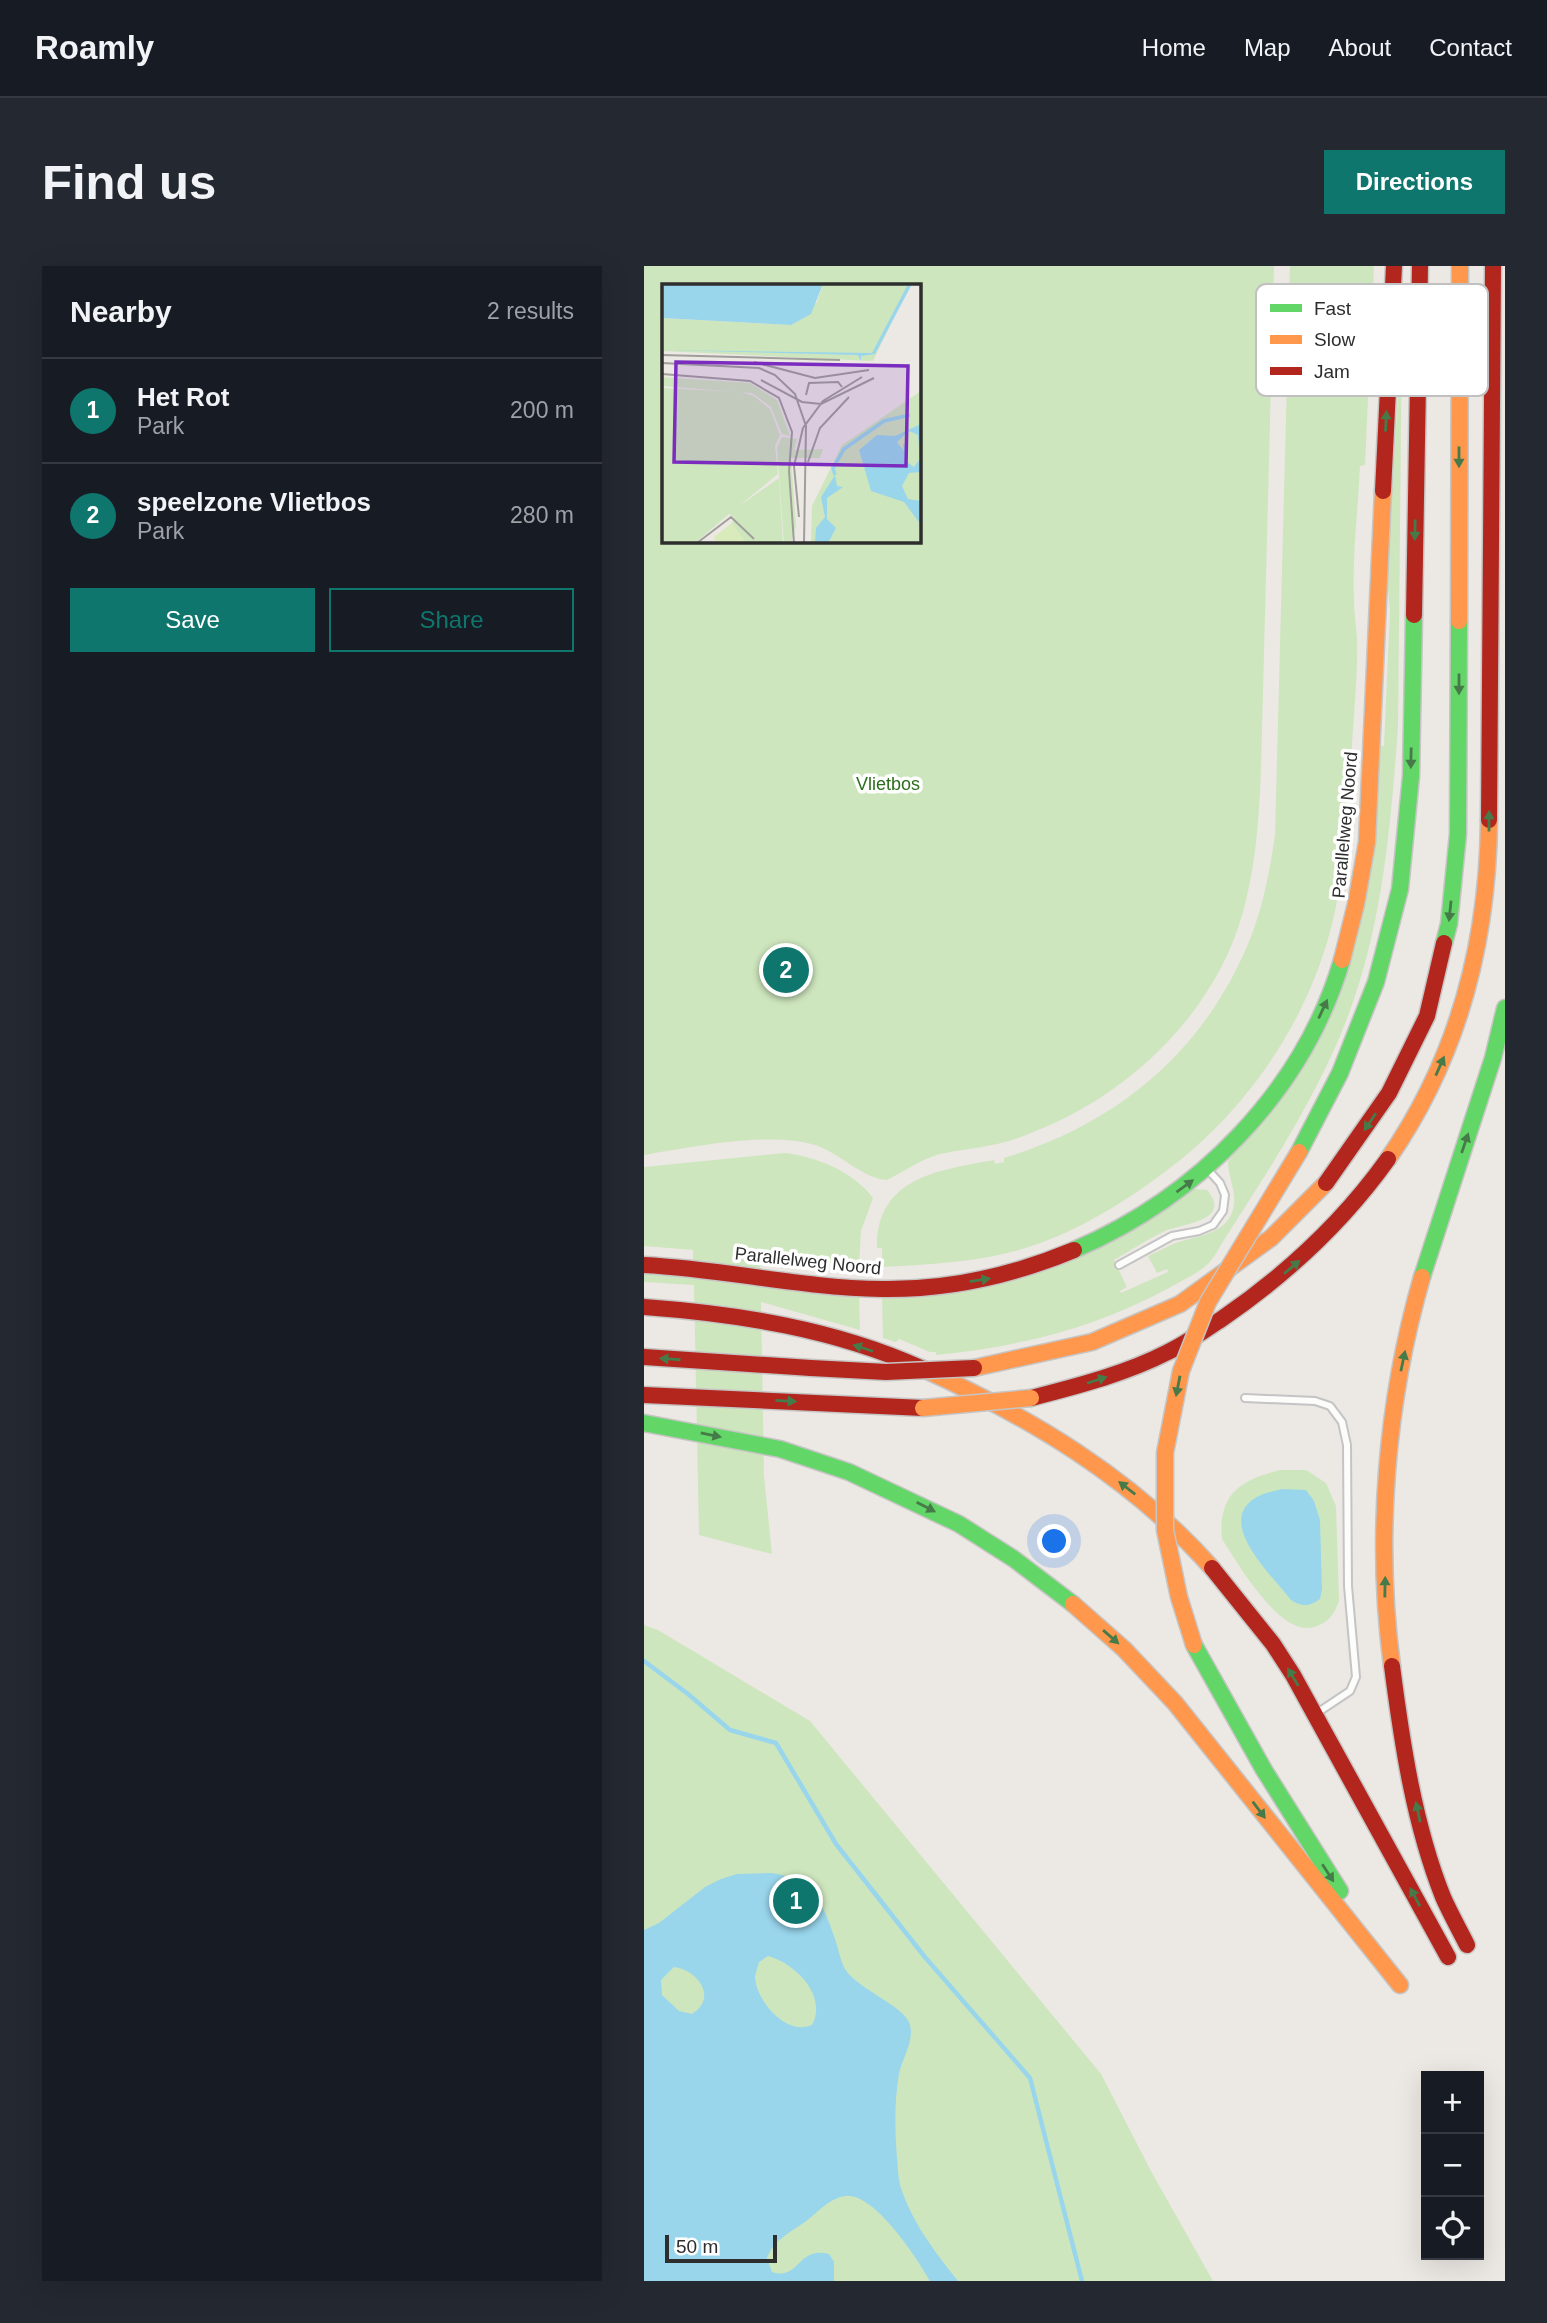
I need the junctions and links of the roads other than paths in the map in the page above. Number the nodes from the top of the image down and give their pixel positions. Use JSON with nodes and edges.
{"nodes":[{"id":1,"x":1380,"y":266,"type":"edge"},
{"id":2,"x":1394,"y":266,"type":"edge"},
{"id":3,"x":1420,"y":266,"type":"edge"},
{"id":4,"x":1460,"y":266,"type":"edge"},
{"id":5,"x":1493,"y":266,"type":"edge"},
{"id":6,"x":1379,"y":284,"type":"edge"},
{"id":7,"x":1393,"y":284,"type":"edge"},
{"id":8,"x":1420,"y":284,"type":"edge"},
{"id":9,"x":1460,"y":284,"type":"edge"},
{"id":10,"x":1374,"y":396,"type":"edge"},
{"id":11,"x":1388,"y":396,"type":"edge"},
{"id":12,"x":1418,"y":396,"type":"edge"},
{"id":13,"x":1460,"y":396,"type":"edge"},
{"id":14,"x":1505,"y":1007,"type":"edge"},
{"id":15,"x":1208,"y":1169,"type":"junction"},
{"id":16,"x":644,"y":1253,"type":"edge"},
{"id":17,"x":644,"y":1265,"type":"edge"},
{"id":18,"x":1119,"y":1265,"type":"dead end"},
{"id":19,"x":644,"y":1307,"type":"edge"},
{"id":20,"x":644,"y":1357,"type":"edge"},
{"id":21,"x":644,"y":1395,"type":"edge"},
{"id":22,"x":1245,"y":1398,"type":"dead end"},
{"id":23,"x":644,"y":1423,"type":"edge"},
{"id":24,"x":1315,"y":1714,"type":"junction"},
{"id":25,"x":1467,"y":1945,"type":"dead end"},
{"id":26,"x":1448,"y":1957,"type":"dead end"}],
"edges":[{"from":1,"to":6,"type":"highway","name":"Parallelweg Noord"},
{"from":7,"to":2,"type":"highway","name":"Parallelweg Noord","one_way":true},
{"from":3,"to":8,"type":"highway","bridge":true},
{"from":4,"to":9,"type":"highway","one_way":true,"bridge":true},
{"from":21,"to":5,"type":"highway","one_way":true,"bridge":true},
{"from":10,"to":16,"type":"highway","name":"Parallelweg Noord"},
{"from":15,"to":11,"type":"highway","name":"Parallelweg Noord","one_way":true},
{"from":12,"to":23,"type":"highway","bridge":true},
{"from":13,"to":20,"type":"highway","one_way":true,"bridge":true},
{"from":25,"to":14,"type":"highway","one_way":true},
{"from":17,"to":15,"type":"highway","name":"Parallelweg Noord","one_way":true},
{"from":15,"to":18,"type":"lane"},
{"from":24,"to":19,"type":"highway","one_way":true},
{"from":22,"to":24,"type":"lane"},
{"from":26,"to":24,"type":"highway","one_way":true}]}
